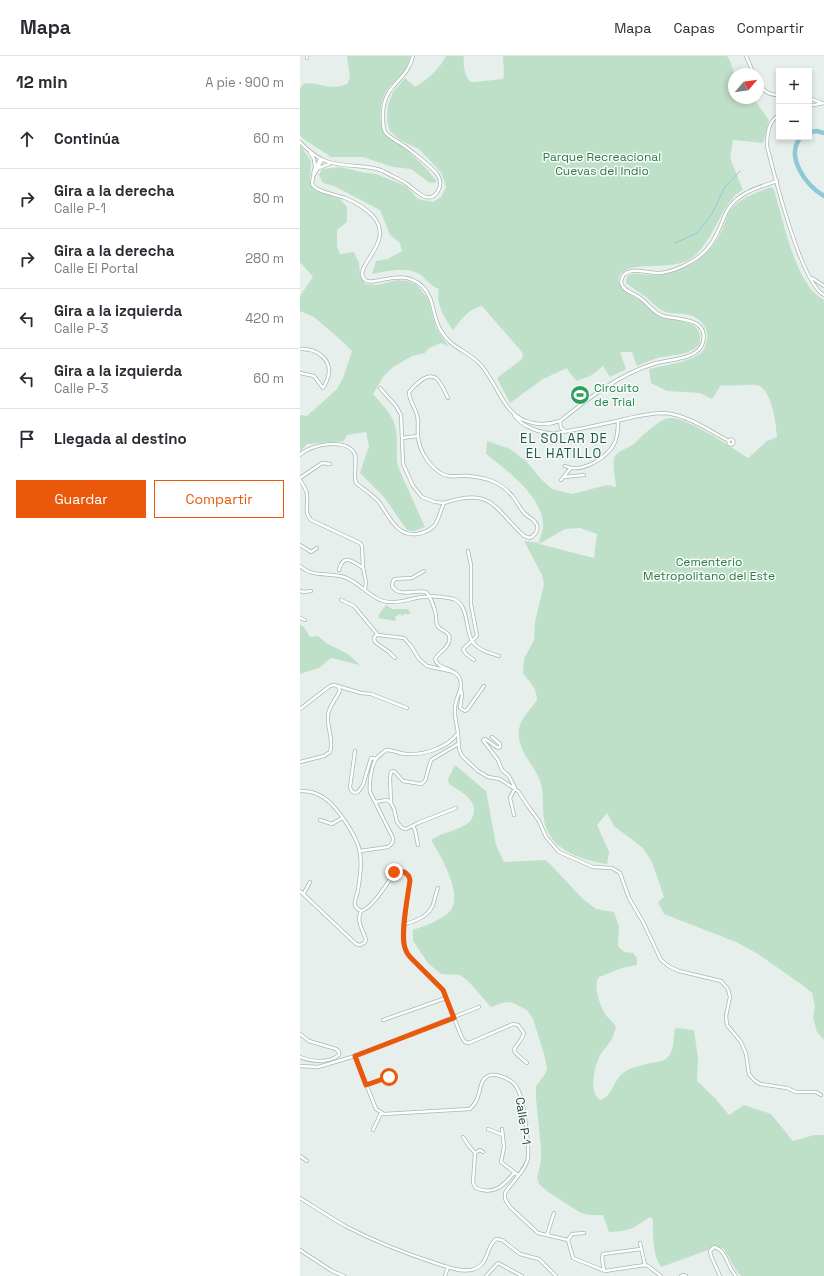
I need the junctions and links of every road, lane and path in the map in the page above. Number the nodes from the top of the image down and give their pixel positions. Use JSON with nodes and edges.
{"nodes":[{"id":1,"x":413,"y":56,"type":"edge"},
{"id":2,"x":746,"y":56,"type":"edge"},
{"id":3,"x":751,"y":68,"type":"edge"},
{"id":4,"x":764,"y":90,"type":"edge"},
{"id":5,"x":776,"y":95,"type":"edge"},
{"id":6,"x":812,"y":99,"type":"edge"},
{"id":7,"x":823,"y":103,"type":"edge"},
{"id":8,"x":812,"y":105,"type":"edge"},
{"id":9,"x":776,"y":116,"type":"edge"},
{"id":10,"x":300,"y":142,"type":"edge"},
{"id":11,"x":307,"y":149,"type":"junction"},
{"id":12,"x":321,"y":160,"type":"junction"},
{"id":13,"x":332,"y":164,"type":"junction"},
{"id":14,"x":316,"y":168,"type":"junction"},
{"id":15,"x":777,"y":181,"type":"junction"},
{"id":16,"x":810,"y":277,"type":"junction"},
{"id":17,"x":824,"y":286,"type":"edge"},
{"id":18,"x":823,"y":295,"type":"edge"},
{"id":19,"x":300,"y":349,"type":"edge"},
{"id":20,"x":300,"y":373,"type":"edge"},
{"id":21,"x":380,"y":388,"type":"dead end"},
{"id":22,"x":448,"y":398,"type":"dead end"},
{"id":23,"x":513,"y":413,"type":"junction"},
{"id":24,"x":560,"y":421,"type":"junction"},
{"id":25,"x":618,"y":421,"type":"junction"},
{"id":26,"x":565,"y":431,"type":"junction"},
{"id":27,"x":418,"y":436,"type":"junction"},
{"id":28,"x":402,"y":438,"type":"junction"},
{"id":29,"x":728,"y":441,"type":"dead end"},
{"id":30,"x":300,"y":455,"type":"edge"},
{"id":31,"x":330,"y":464,"type":"dead end"},
{"id":32,"x":565,"y":466,"type":"dead end"},
{"id":33,"x":570,"y":469,"type":"junction"},
{"id":34,"x":584,"y":475,"type":"dead end"},
{"id":35,"x":564,"y":477,"type":"junction"},
{"id":36,"x":300,"y":479,"type":"edge"},
{"id":37,"x":561,"y":480,"type":"dead end"},
{"id":38,"x":444,"y":504,"type":"junction"},
{"id":39,"x":300,"y":545,"type":"edge"},
{"id":40,"x":317,"y":548,"type":"dead end"},
{"id":41,"x":468,"y":551,"type":"dead end"},
{"id":42,"x":300,"y":566,"type":"edge"},
{"id":43,"x":363,"y":568,"type":"junction"},
{"id":44,"x":339,"y":570,"type":"dead end"},
{"id":45,"x":424,"y":571,"type":"dead end"},
{"id":46,"x":365,"y":589,"type":"junction"},
{"id":47,"x":300,"y":591,"type":"edge"},
{"id":48,"x":311,"y":591,"type":"dead end"},
{"id":49,"x":430,"y":597,"type":"junction"},
{"id":50,"x":341,"y":600,"type":"dead end"},
{"id":51,"x":300,"y":618,"type":"edge"},
{"id":52,"x":305,"y":620,"type":"dead end"},
{"id":53,"x":376,"y":634,"type":"junction"},
{"id":54,"x":472,"y":641,"type":"junction"},
{"id":55,"x":499,"y":656,"type":"dead end"},
{"id":56,"x":395,"y":658,"type":"dead end"},
{"id":57,"x":474,"y":660,"type":"dead end"},
{"id":58,"x":455,"y":672,"type":"junction"},
{"id":59,"x":338,"y":686,"type":"junction"},
{"id":60,"x":484,"y":686,"type":"dead end"},
{"id":61,"x":461,"y":689,"type":"junction"},
{"id":62,"x":407,"y":708,"type":"dead end"},
{"id":63,"x":300,"y":709,"type":"edge"},
{"id":64,"x":458,"y":733,"type":"junction"},
{"id":65,"x":492,"y":736,"type":"dead end"},
{"id":66,"x":458,"y":744,"type":"junction"},
{"id":67,"x":355,"y":751,"type":"dead end"},
{"id":68,"x":376,"y":759,"type":"junction"},
{"id":69,"x":300,"y":762,"type":"edge"},
{"id":70,"x":515,"y":788,"type":"junction"},
{"id":71,"x":300,"y":791,"type":"edge"},
{"id":72,"x":375,"y":802,"type":"junction"},
{"id":73,"x":391,"y":803,"type":"junction"},
{"id":74,"x":456,"y":808,"type":"dead end"},
{"id":75,"x":514,"y":815,"type":"dead end"},
{"id":76,"x":342,"y":818,"type":"junction"},
{"id":77,"x":320,"y":820,"type":"dead end"},
{"id":78,"x":413,"y":826,"type":"junction"},
{"id":79,"x":418,"y":845,"type":"dead end"},
{"id":80,"x":360,"y":851,"type":"junction"},
{"id":81,"x":310,"y":882,"type":"dead end"},
{"id":82,"x":438,"y":888,"type":"dead end"},
{"id":83,"x":300,"y":890,"type":"edge"},
{"id":84,"x":304,"y":893,"type":"junction"},
{"id":85,"x":361,"y":911,"type":"junction"},
{"id":86,"x":405,"y":924,"type":"junction"},
{"id":87,"x":446,"y":998,"type":"junction"},
{"id":88,"x":480,"y":1007,"type":"dead end"},
{"id":89,"x":454,"y":1018,"type":"junction"},
{"id":90,"x":383,"y":1020,"type":"dead end"},
{"id":91,"x":300,"y":1034,"type":"edge"},
{"id":92,"x":355,"y":1056,"type":"junction"},
{"id":93,"x":300,"y":1057,"type":"edge"},
{"id":94,"x":527,"y":1063,"type":"dead end"},
{"id":95,"x":300,"y":1066,"type":"edge"},
{"id":96,"x":389,"y":1077,"type":"dead end"},
{"id":97,"x":366,"y":1085,"type":"junction"},
{"id":98,"x":821,"y":1095,"type":"dead end"},
{"id":99,"x":381,"y":1113,"type":"junction"},
{"id":100,"x":502,"y":1128,"type":"dead end"},
{"id":101,"x":488,"y":1129,"type":"dead end"},
{"id":102,"x":373,"y":1130,"type":"dead end"},
{"id":103,"x":503,"y":1135,"type":"junction"},
{"id":104,"x":464,"y":1136,"type":"dead end"},
{"id":105,"x":483,"y":1152,"type":"dead end"},
{"id":106,"x":475,"y":1153,"type":"junction"},
{"id":107,"x":300,"y":1156,"type":"edge"},
{"id":108,"x":307,"y":1161,"type":"dead end"},
{"id":109,"x":514,"y":1173,"type":"junction"},
{"id":110,"x":518,"y":1175,"type":"junction"},
{"id":111,"x":300,"y":1198,"type":"edge"},
{"id":112,"x":554,"y":1213,"type":"dead end"},
{"id":113,"x":584,"y":1233,"type":"dead end"},
{"id":114,"x":547,"y":1235,"type":"junction"},
{"id":115,"x":568,"y":1240,"type":"junction"},
{"id":116,"x":640,"y":1243,"type":"dead end"},
{"id":117,"x":641,"y":1249,"type":"junction"},
{"id":118,"x":300,"y":1250,"type":"edge"},
{"id":119,"x":645,"y":1265,"type":"junction"},
{"id":120,"x":448,"y":1267,"type":"junction"},
{"id":121,"x":604,"y":1270,"type":"junction"},
{"id":122,"x":344,"y":1276,"type":"edge"},
{"id":123,"x":445,"y":1276,"type":"edge"},
{"id":124,"x":486,"y":1276,"type":"edge"},
{"id":125,"x":522,"y":1276,"type":"edge"},
{"id":126,"x":556,"y":1276,"type":"edge"},
{"id":127,"x":662,"y":1276,"type":"edge"},
{"id":128,"x":681,"y":1276,"type":"edge"},
{"id":129,"x":686,"y":1276,"type":"edge"},
{"id":130,"x":720,"y":1276,"type":"edge"},
{"id":131,"x":736,"y":1276,"type":"edge"}],
"edges":[{"from":1,"to":13,"type":"street"},
{"from":2,"to":3,"type":"street"},
{"from":4,"to":5,"type":"street"},
{"from":6,"to":7,"type":"street"},
{"from":7,"to":8,"type":"street"},
{"from":9,"to":15,"type":"street"},
{"from":10,"to":11,"type":"street"},
{"from":11,"to":12,"type":"street"},
{"from":11,"to":14,"type":"street"},
{"from":12,"to":13,"type":"street"},
{"from":12,"to":14,"type":"street"},
{"from":13,"to":14,"type":"street"},
{"from":14,"to":23,"type":"street"},
{"from":15,"to":16,"type":"street"},
{"from":15,"to":24,"type":"street"},
{"from":16,"to":17,"type":"street"},
{"from":16,"to":18,"type":"street"},
{"from":19,"to":20,"type":"street"},
{"from":21,"to":28,"type":"street"},
{"from":22,"to":27,"type":"street"},
{"from":23,"to":24,"type":"street"},
{"from":23,"to":26,"type":"street"},
{"from":24,"to":26,"type":"street"},
{"from":25,"to":26,"type":"street"},
{"from":25,"to":29,"type":"street"},
{"from":25,"to":33,"type":"street"},
{"from":27,"to":28,"type":"street"},
{"from":27,"to":38,"type":"street"},
{"from":28,"to":38,"type":"street"},
{"from":30,"to":38,"type":"street"},
{"from":31,"to":36,"type":"street"},
{"from":32,"to":33,"type":"street"},
{"from":33,"to":35,"type":"street"},
{"from":34,"to":35,"type":"street"},
{"from":35,"to":37,"type":"street"},
{"from":36,"to":43,"type":"street"},
{"from":39,"to":40,"type":"street"},
{"from":41,"to":54,"type":"street"},
{"from":42,"to":46,"type":"street"},
{"from":43,"to":44,"type":"street"},
{"from":43,"to":46,"type":"street"},
{"from":45,"to":49,"type":"street"},
{"from":46,"to":49,"type":"street"},
{"from":47,"to":48,"type":"street"},
{"from":49,"to":54,"type":"street"},
{"from":49,"to":58,"type":"street"},
{"from":50,"to":53,"type":"street"},
{"from":51,"to":52,"type":"street"},
{"from":53,"to":56,"type":"street"},
{"from":53,"to":58,"type":"street"},
{"from":54,"to":55,"type":"street"},
{"from":54,"to":57,"type":"street"},
{"from":58,"to":61,"type":"street"},
{"from":59,"to":62,"type":"street"},
{"from":59,"to":63,"type":"street"},
{"from":59,"to":69,"type":"street"},
{"from":60,"to":61,"type":"street"},
{"from":61,"to":64,"type":"street"},
{"from":64,"to":66,"type":"street"},
{"from":64,"to":68,"type":"street"},
{"from":65,"to":70,"type":"street"},
{"from":66,"to":70,"type":"street"},
{"from":66,"to":73,"type":"street"},
{"from":67,"to":68,"type":"street"},
{"from":68,"to":72,"type":"street"},
{"from":70,"to":75,"type":"street"},
{"from":70,"to":98,"type":"street"},
{"from":71,"to":76,"type":"street"},
{"from":72,"to":73,"type":"street"},
{"from":72,"to":80,"type":"street"},
{"from":73,"to":78,"type":"street"},
{"from":74,"to":78,"type":"street"},
{"from":76,"to":77,"type":"street"},
{"from":76,"to":80,"type":"street"},
{"from":78,"to":79,"type":"street"},
{"from":80,"to":85,"type":"street"},
{"from":81,"to":84,"type":"street"},
{"from":82,"to":86,"type":"street"},
{"from":83,"to":84,"type":"street"},
{"from":84,"to":85,"type":"street"},
{"from":85,"to":86,"type":"street"},
{"from":86,"to":87,"type":"street"},
{"from":87,"to":89,"type":"street"},
{"from":87,"to":90,"type":"street"},
{"from":88,"to":89,"type":"street"},
{"from":89,"to":92,"type":"street"},
{"from":89,"to":94,"type":"street"},
{"from":91,"to":93,"type":"street"},
{"from":92,"to":95,"type":"street"},
{"from":92,"to":97,"type":"street"},
{"from":96,"to":97,"type":"street"},
{"from":97,"to":99,"type":"street"},
{"from":99,"to":102,"type":"street"},
{"from":99,"to":110,"type":"street","name":"Calle P-1"},
{"from":100,"to":103,"type":"street"},
{"from":101,"to":103,"type":"street"},
{"from":103,"to":109,"type":"street"},
{"from":104,"to":106,"type":"street"},
{"from":105,"to":106,"type":"street"},
{"from":106,"to":109,"type":"street"},
{"from":107,"to":108,"type":"street"},
{"from":109,"to":110,"type":"street"},
{"from":110,"to":114,"type":"street","name":"Calle P-1"},
{"from":111,"to":120,"type":"street"},
{"from":112,"to":114,"type":"street"},
{"from":113,"to":115,"type":"street"},
{"from":114,"to":115,"type":"street","name":"Calle P-1"},
{"from":115,"to":121,"type":"street"},
{"from":116,"to":117,"type":"street"},
{"from":117,"to":119,"type":"street"},
{"from":117,"to":121,"type":"street"},
{"from":118,"to":122,"type":"street"},
{"from":119,"to":121,"type":"street"},
{"from":119,"to":127,"type":"street"},
{"from":120,"to":123,"type":"street"},
{"from":120,"to":126,"type":"street"},
{"from":124,"to":125,"type":"street"},
{"from":128,"to":129,"type":"street"},
{"from":130,"to":131,"type":"street"}]}
